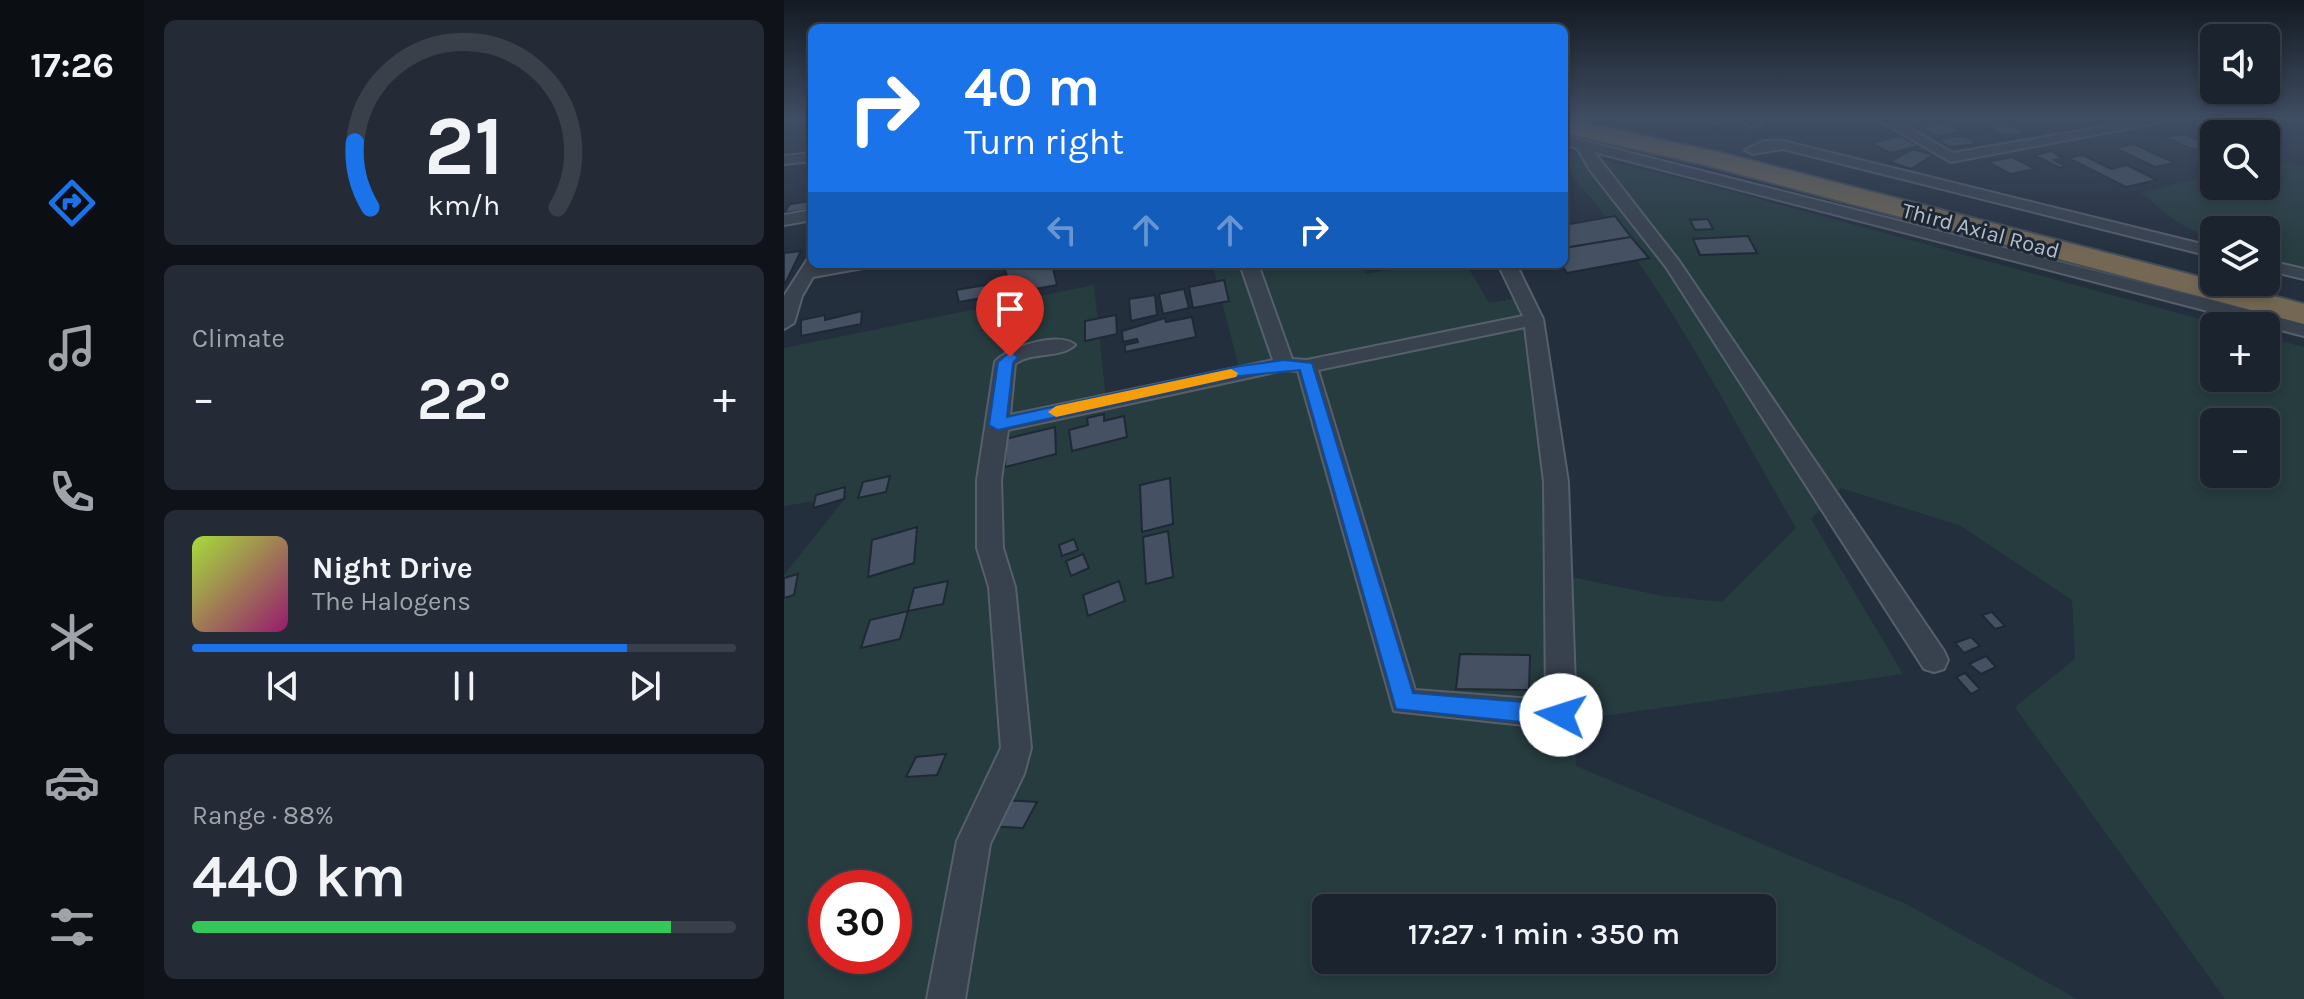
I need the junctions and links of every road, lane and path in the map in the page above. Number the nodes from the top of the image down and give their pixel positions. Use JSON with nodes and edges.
{"nodes":[{"id":1,"x":1593,"y":165,"type":"edge"},
{"id":2,"x":1670,"y":165,"type":"edge"},
{"id":3,"x":1751,"y":165,"type":"edge"},
{"id":4,"x":1789,"y":165,"type":"edge"},
{"id":5,"x":1862,"y":165,"type":"edge"},
{"id":6,"x":1935,"y":165,"type":"edge"},
{"id":7,"x":1908,"y":176,"type":"junction"},
{"id":8,"x":1820,"y":177,"type":"junction"},
{"id":9,"x":808,"y":216,"type":"edge"},
{"id":10,"x":784,"y":220,"type":"edge"},
{"id":11,"x":2200,"y":249,"type":"edge"},
{"id":12,"x":2200,"y":262,"type":"edge"},
{"id":13,"x":1251,"y":268,"type":"edge"},
{"id":14,"x":1509,"y":268,"type":"edge"},
{"id":15,"x":2280,"y":268,"type":"edge"},
{"id":16,"x":811,"y":269,"type":"edge"},
{"id":17,"x":2304,"y":274,"type":"edge"},
{"id":18,"x":2280,"y":282,"type":"edge"},
{"id":19,"x":2304,"y":288,"type":"edge"},
{"id":20,"x":788,"y":297,"type":"edge"},
{"id":21,"x":2304,"y":314,"type":"edge"},
{"id":22,"x":1534,"y":319,"type":"junction"},
{"id":23,"x":784,"y":323,"type":"edge"},
{"id":24,"x":2304,"y":330,"type":"edge"},
{"id":25,"x":1065,"y":345,"type":"dead end"},
{"id":26,"x":1295,"y":365,"type":"junction"},
{"id":27,"x":998,"y":425,"type":"junction"},
{"id":28,"x":1934,"y":660,"type":"dead end"},
{"id":29,"x":946,"y":999,"type":"edge"}],
"edges":[{"from":1,"to":28,"type":"street"},
{"from":2,"to":24,"type":"street"},
{"from":3,"to":8,"type":"highway","name":"Third Axial Road"},
{"from":4,"to":8,"type":"highway","name":"Third Axial Road"},
{"from":5,"to":7,"type":"street"},
{"from":6,"to":7,"type":"street"},
{"from":7,"to":11,"type":"street"},
{"from":8,"to":12,"type":"highway","name":"Third Axial Road"},
{"from":8,"to":21,"type":"highway","name":"Third Axial Road"},
{"from":9,"to":10,"type":"street"},
{"from":13,"to":26,"type":"street"},
{"from":14,"to":22,"type":"street"},
{"from":15,"to":17,"type":"street"},
{"from":16,"to":20,"type":"street"},
{"from":18,"to":19,"type":"highway"},
{"from":20,"to":23,"type":"street"},
{"from":22,"to":26,"type":"street"},
{"from":22,"to":26,"type":"street"},
{"from":25,"to":27,"type":"street"},
{"from":26,"to":27,"type":"street"},
{"from":27,"to":29,"type":"street"}]}
